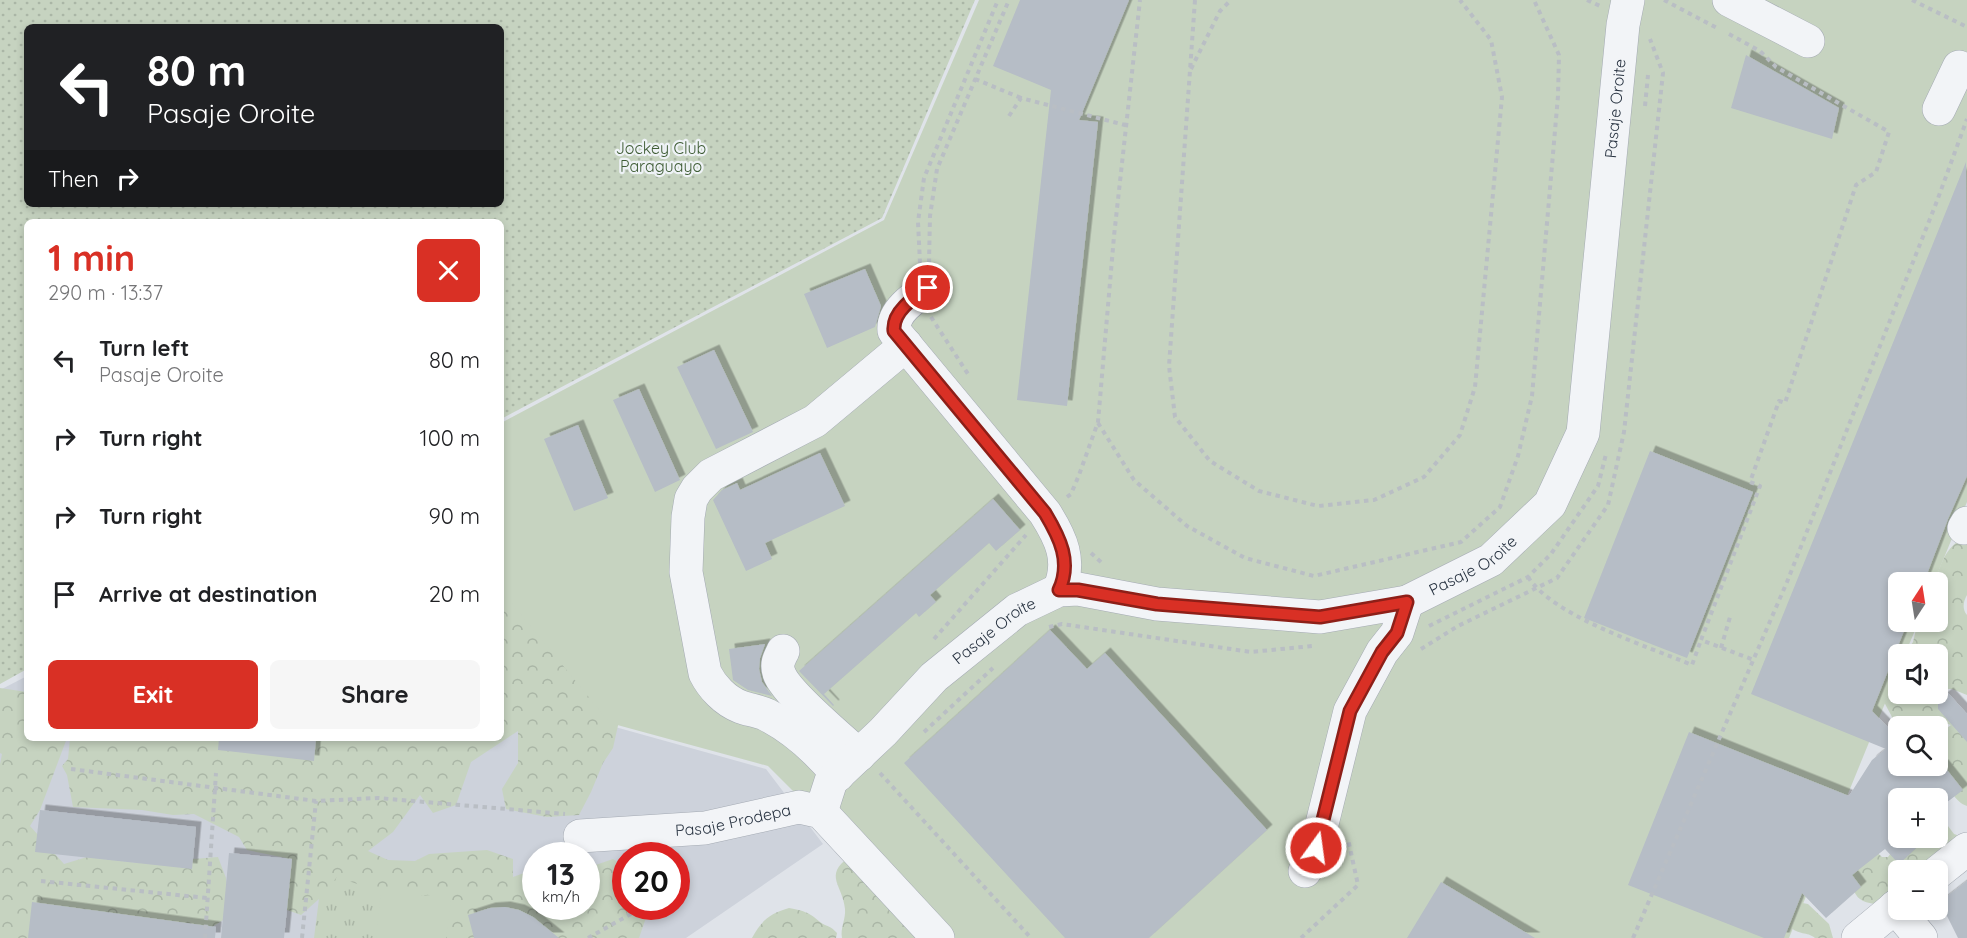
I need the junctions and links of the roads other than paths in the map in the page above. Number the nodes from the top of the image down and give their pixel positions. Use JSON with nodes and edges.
{"nodes":[{"id":1,"x":1628,"y":0,"type":"edge"},
{"id":2,"x":1729,"y":0,"type":"edge"},
{"id":3,"x":1808,"y":41,"type":"dead end"},
{"id":4,"x":1959,"y":67,"type":"dead end"},
{"id":5,"x":1953,"y":114,"type":"edge"},
{"id":6,"x":924,"y":290,"type":"road end"},
{"id":7,"x":906,"y":345,"type":"junction"},
{"id":8,"x":1059,"y":590,"type":"junction"},
{"id":9,"x":1407,"y":602,"type":"junction"},
{"id":10,"x":783,"y":651,"type":"dead end"},
{"id":11,"x":865,"y":768,"type":"junction"},
{"id":12,"x":821,"y":812,"type":"junction"},
{"id":13,"x":574,"y":825,"type":"road end"},
{"id":14,"x":1967,"y":849,"type":"edge"},
{"id":15,"x":1948,"y":864,"type":"edge"},
{"id":16,"x":1305,"y":871,"type":"dead end"},
{"id":17,"x":1888,"y":913,"type":"edge"},
{"id":18,"x":1908,"y":920,"type":"edge"},
{"id":19,"x":938,"y":938,"type":"edge"},
{"id":20,"x":1858,"y":938,"type":"edge"},
{"id":21,"x":1921,"y":938,"type":"edge"}],
"edges":[{"from":1,"to":9,"type":"street","name":"Pasaje Oroite"},
{"from":2,"to":3,"type":"street"},
{"from":4,"to":5,"type":"street"},
{"from":6,"to":7,"type":"street"},
{"from":7,"to":8,"type":"street"},
{"from":7,"to":11,"type":"street"},
{"from":8,"to":9,"type":"street","name":"Pasaje Oroite"},
{"from":8,"to":11,"type":"street","name":"Pasaje Oroite"},
{"from":9,"to":16,"type":"street"},
{"from":10,"to":11,"type":"street"},
{"from":11,"to":12,"type":"street","name":"Pasaje Oroite"},
{"from":12,"to":13,"type":"street","name":"Pasaje Prodepa"},
{"from":12,"to":19,"type":"street"},
{"from":14,"to":15,"type":"street"},
{"from":17,"to":20,"type":"street"},
{"from":18,"to":21,"type":"street"}]}
